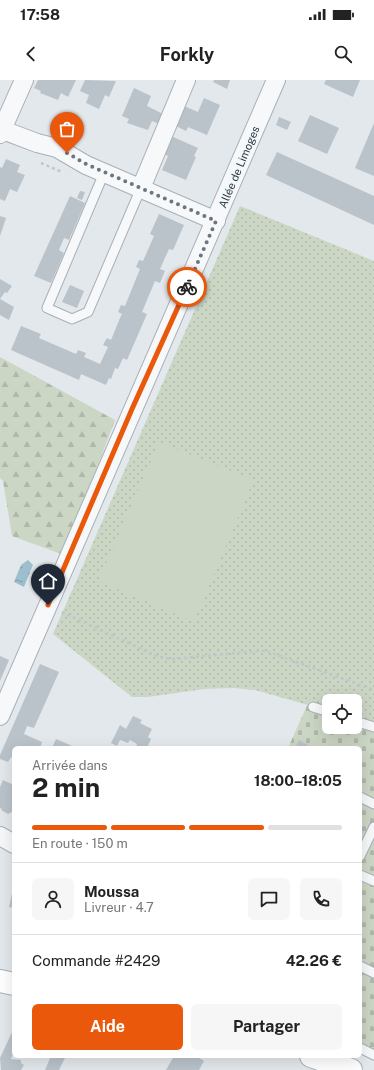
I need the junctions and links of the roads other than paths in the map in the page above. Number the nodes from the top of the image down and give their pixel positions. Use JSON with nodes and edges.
{"nodes":[{"id":1,"x":24,"y":80,"type":"edge"},
{"id":2,"x":186,"y":80,"type":"edge"},
{"id":3,"x":276,"y":80,"type":"edge"},
{"id":4,"x":1,"y":131,"type":"edge"},
{"id":5,"x":104,"y":173,"type":"junction"},
{"id":6,"x":141,"y":188,"type":"junction"},
{"id":7,"x":216,"y":221,"type":"junction"},
{"id":8,"x":313,"y":707,"type":"dead end"},
{"id":9,"x":322,"y":710,"type":"edge"},
{"id":10,"x":0,"y":716,"type":"edge"},
{"id":11,"x":362,"y":723,"type":"edge"},
{"id":12,"x":374,"y":727,"type":"edge"},
{"id":13,"x":362,"y":798,"type":"edge"},
{"id":14,"x":374,"y":804,"type":"edge"},
{"id":15,"x":374,"y":827,"type":"edge"},
{"id":16,"x":0,"y":836,"type":"edge"},
{"id":17,"x":12,"y":843,"type":"edge"},
{"id":18,"x":362,"y":852,"type":"edge"},
{"id":19,"x":362,"y":875,"type":"edge"},
{"id":20,"x":374,"y":881,"type":"edge"},
{"id":21,"x":362,"y":967,"type":"edge"},
{"id":22,"x":374,"y":973,"type":"edge"},
{"id":23,"x":0,"y":981,"type":"edge"},
{"id":24,"x":12,"y":984,"type":"edge"},
{"id":25,"x":362,"y":1049,"type":"edge"},
{"id":26,"x":374,"y":1055,"type":"edge"},
{"id":27,"x":317,"y":1058,"type":"edge"},
{"id":28,"x":351,"y":1070,"type":"edge"}],
"edges":[{"from":1,"to":4,"type":"street"},
{"from":2,"to":6,"type":"street"},
{"from":3,"to":7,"type":"street","name":"Allée de Limoges"},
{"from":4,"to":5,"type":"street"},
{"from":5,"to":6,"type":"street"},
{"from":5,"to":6,"type":"lane"},
{"from":6,"to":7,"type":"street"},
{"from":7,"to":10,"type":"street","name":"Allée de Limoges"},
{"from":8,"to":9,"type":"lane"},
{"from":11,"to":12,"type":"lane"},
{"from":13,"to":14,"type":"lane"},
{"from":15,"to":18,"type":"lane"},
{"from":16,"to":17,"type":"street"},
{"from":19,"to":20,"type":"lane"},
{"from":21,"to":22,"type":"lane"},
{"from":23,"to":24,"type":"main road"},
{"from":25,"to":26,"type":"lane"},
{"from":27,"to":28,"type":"main road"}]}
